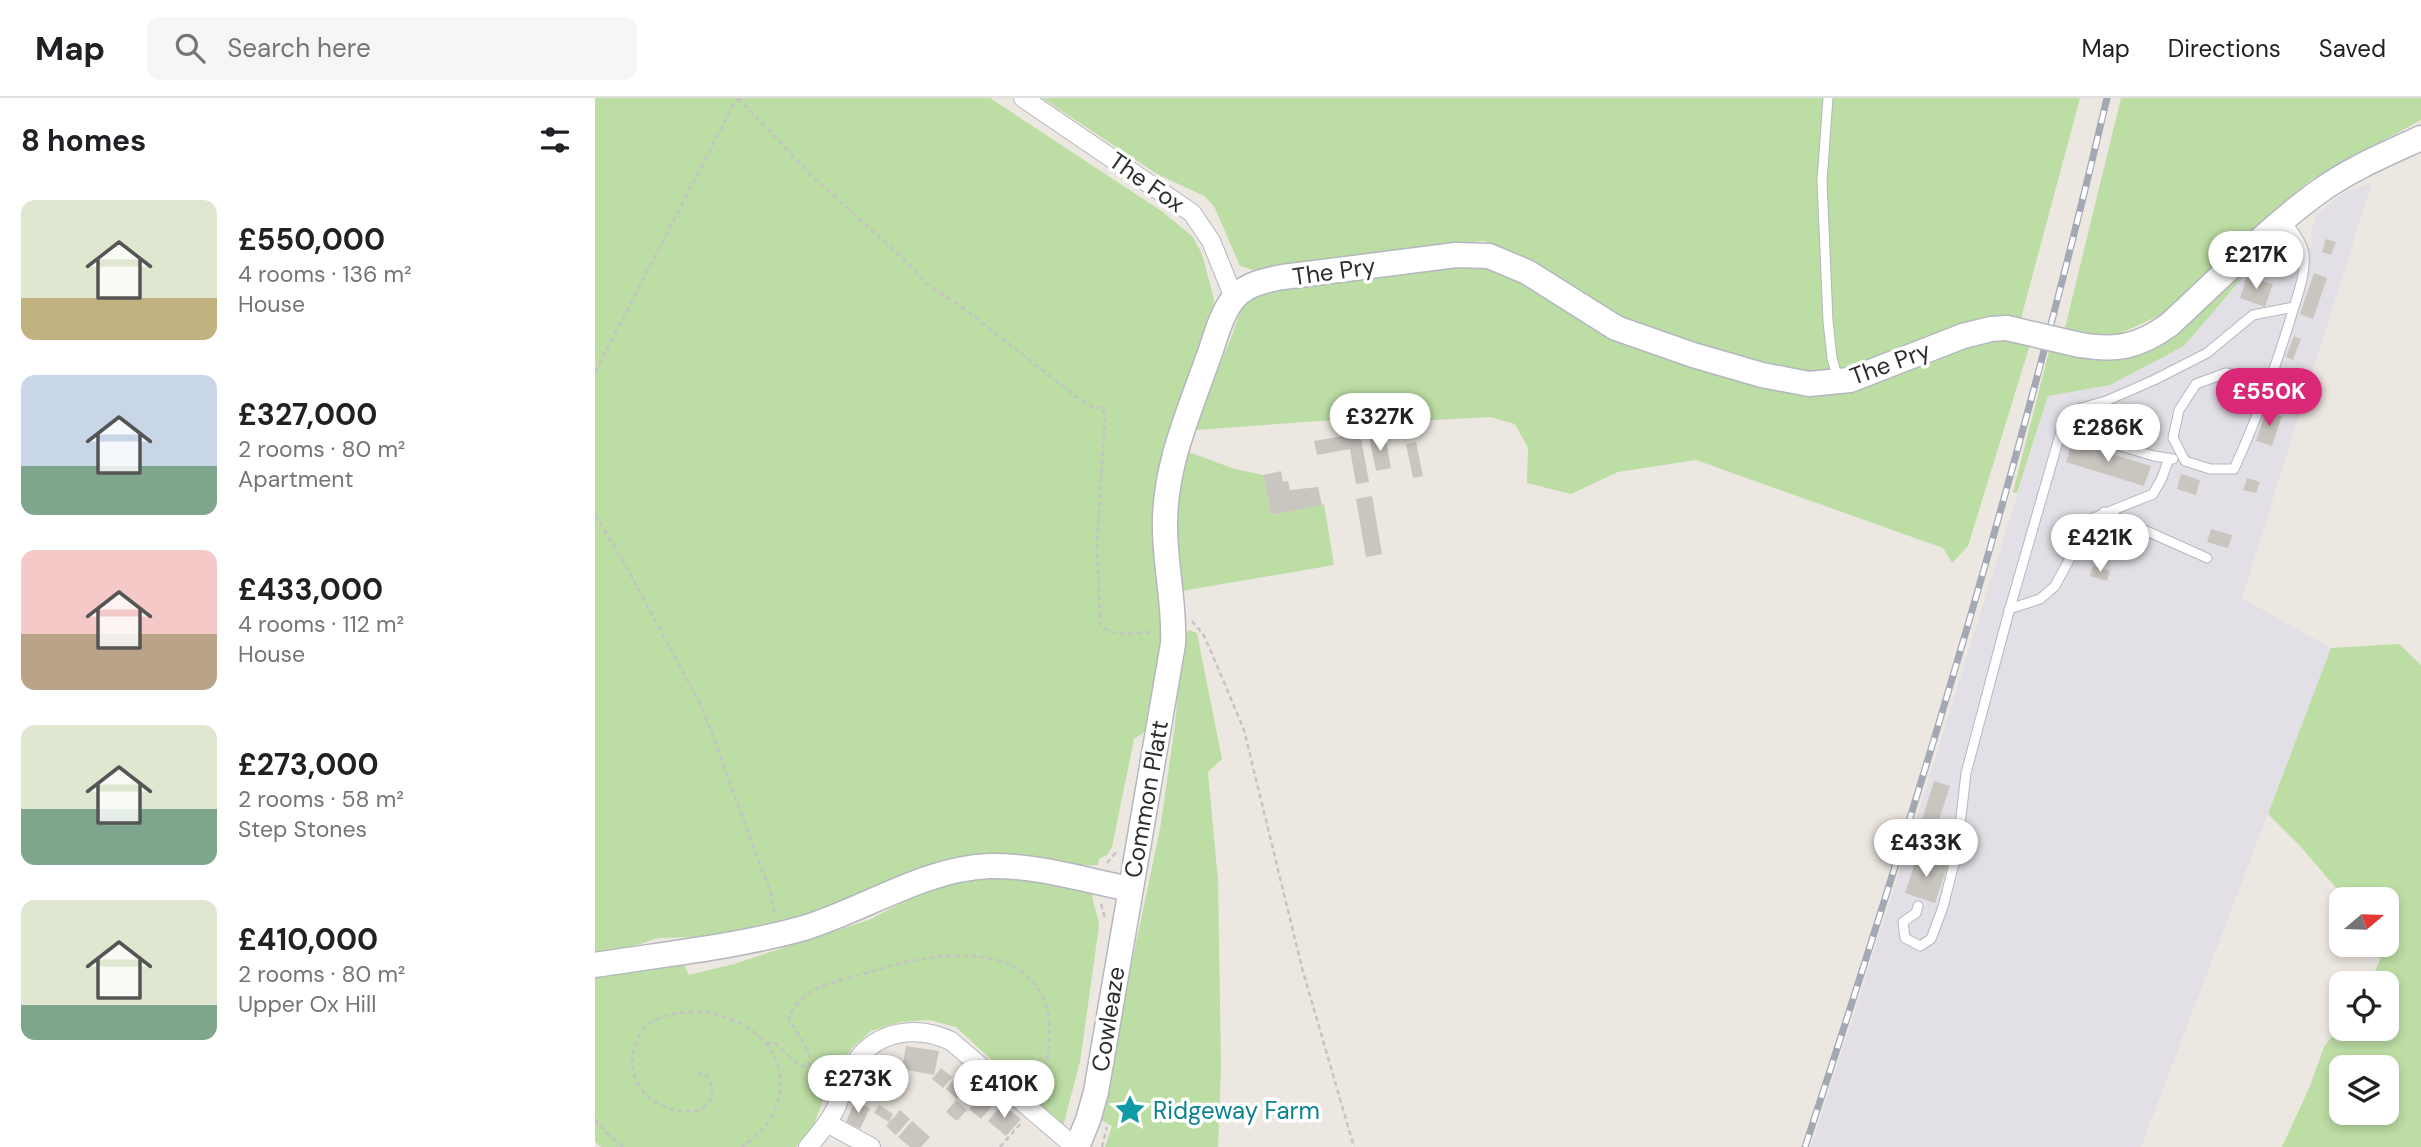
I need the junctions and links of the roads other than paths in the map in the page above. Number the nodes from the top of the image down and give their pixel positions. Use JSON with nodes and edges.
{"nodes":[{"id":1,"x":1023,"y":98,"type":"edge"},
{"id":2,"x":1828,"y":98,"type":"edge"},
{"id":3,"x":2421,"y":138,"type":"edge"},
{"id":4,"x":2285,"y":219,"type":"junction"},
{"id":5,"x":1234,"y":298,"type":"junction"},
{"id":6,"x":2294,"y":307,"type":"junction"},
{"id":7,"x":1838,"y":382,"type":"junction"},
{"id":8,"x":2269,"y":382,"type":"junction"},
{"id":9,"x":2084,"y":435,"type":"dead end"},
{"id":10,"x":2169,"y":458,"type":"junction"},
{"id":11,"x":2185,"y":461,"type":"junction"},
{"id":12,"x":2104,"y":513,"type":"junction"},
{"id":13,"x":2207,"y":558,"type":"dead end"},
{"id":14,"x":2010,"y":609,"type":"junction"},
{"id":15,"x":1130,"y":889,"type":"junction"},
{"id":16,"x":1918,"y":906,"type":"dead end"},
{"id":17,"x":595,"y":965,"type":"edge"},
{"id":18,"x":827,"y":1123,"type":"junction"},
{"id":19,"x":808,"y":1147,"type":"edge"},
{"id":20,"x":871,"y":1147,"type":"edge"},
{"id":21,"x":1076,"y":1147,"type":"edge"}],
"edges":[{"from":1,"to":5,"type":"street","name":"The Fox"},
{"from":2,"to":7,"type":"lane"},
{"from":3,"to":4,"type":"main road","name":"The Pry"},
{"from":4,"to":6,"type":"lane"},
{"from":4,"to":7,"type":"main road","name":"The Pry","bridge":true},
{"from":5,"to":7,"type":"main road","name":"The Pry"},
{"from":5,"to":15,"type":"main road","name":"Common Platt"},
{"from":6,"to":8,"type":"lane"},
{"from":6,"to":14,"type":"lane"},
{"from":8,"to":11,"type":"lane"},
{"from":8,"to":11,"type":"lane"},
{"from":9,"to":10,"type":"lane"},
{"from":10,"to":11,"type":"lane"},
{"from":10,"to":12,"type":"lane"},
{"from":12,"to":13,"type":"lane"},
{"from":12,"to":14,"type":"lane"},
{"from":14,"to":16,"type":"lane"},
{"from":15,"to":17,"type":"main road","name":"Common Platt"},
{"from":15,"to":21,"type":"main road","name":"Cowleaze"},
{"from":18,"to":19,"type":"street"},
{"from":18,"to":20,"type":"street"},
{"from":18,"to":21,"type":"street"}]}
